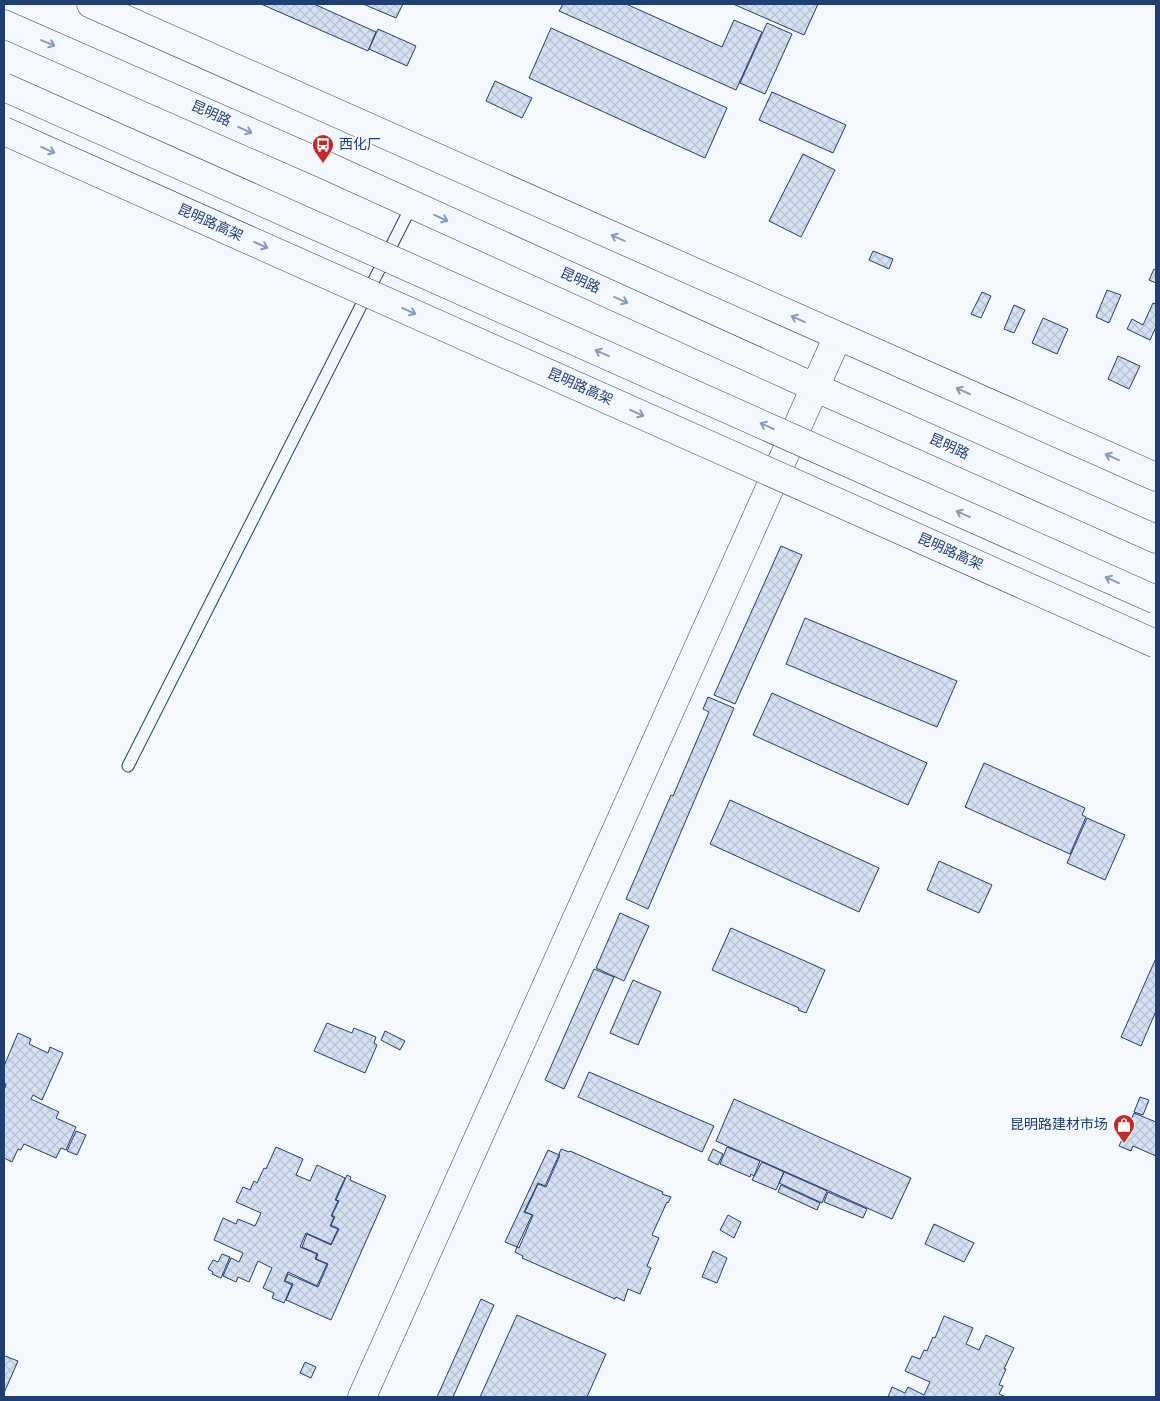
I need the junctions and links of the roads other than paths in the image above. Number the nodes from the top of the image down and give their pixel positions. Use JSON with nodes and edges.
{"nodes":[{"id":1,"x":91,"y":4,"type":"edge"},
{"id":2,"x":4,"y":24,"type":"edge"},
{"id":3,"x":4,"y":87,"type":"edge"},
{"id":4,"x":4,"y":131,"type":"edge"},
{"id":5,"x":412,"y":204,"type":"junction"},
{"id":6,"x":838,"y":336,"type":"junction"},
{"id":7,"x":814,"y":387,"type":"junction"},
{"id":8,"x":1156,"y":477,"type":"edge"},
{"id":9,"x":1156,"y":539,"type":"edge"},
{"id":10,"x":1156,"y":600,"type":"edge"},
{"id":11,"x":1156,"y":644,"type":"edge"},
{"id":12,"x":128,"y":766,"type":"dead end"},
{"id":13,"x":362,"y":1397,"type":"edge"}],
"edges":[{"from":6,"to":1,"type":"main road","one_way":true},
{"from":2,"to":5,"type":"main road","name":"昆明路","one_way":true},
{"from":10,"to":3,"type":"main road","one_way":true,"bridge":true},
{"from":4,"to":11,"type":"main road","name":"昆明路高架","one_way":true,"bridge":true},
{"from":5,"to":7,"type":"main road","name":"昆明路","one_way":true},
{"from":5,"to":12,"type":"lane"},
{"from":6,"to":7,"type":"main road"},
{"from":8,"to":6,"type":"main road","one_way":true},
{"from":7,"to":9,"type":"main road","name":"昆明路"},
{"from":7,"to":13,"type":"main road"}]}
